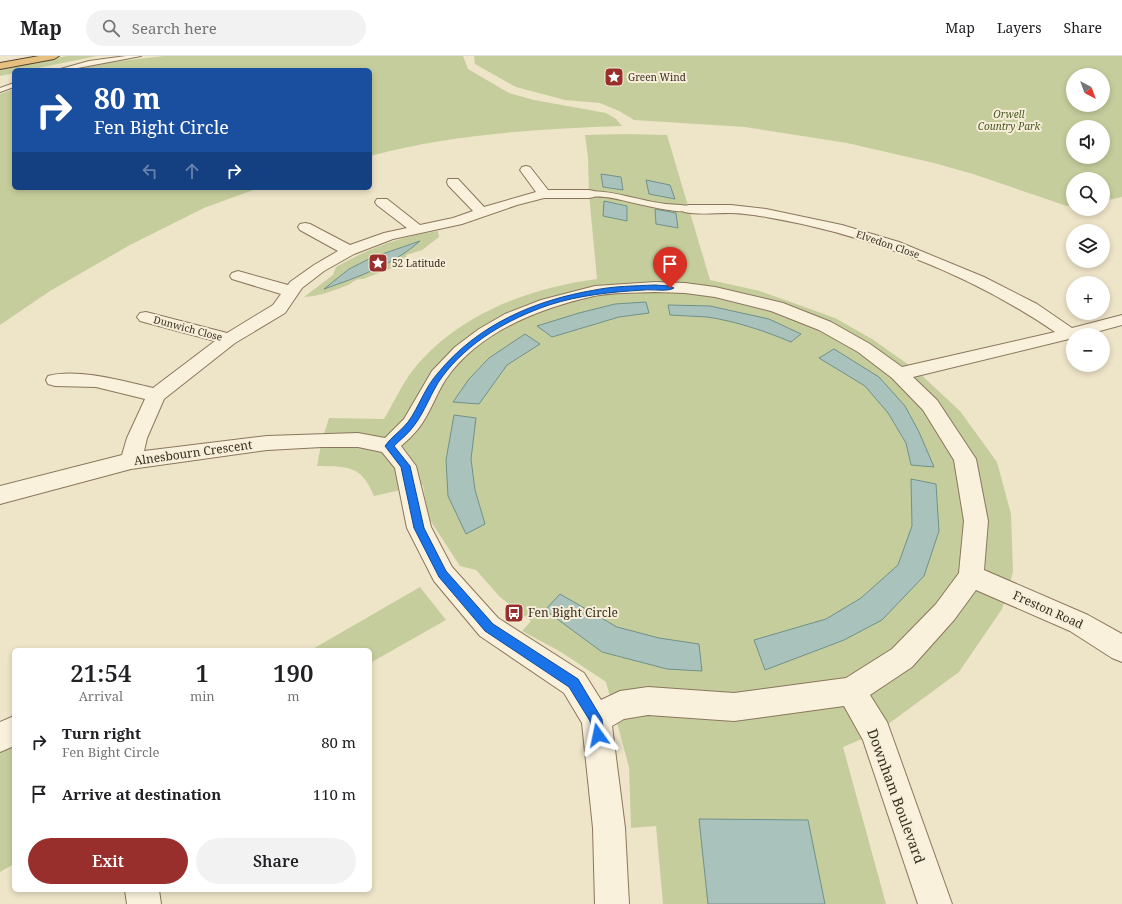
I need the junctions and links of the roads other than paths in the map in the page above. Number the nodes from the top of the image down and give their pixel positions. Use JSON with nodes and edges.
{"nodes":[{"id":1,"x":16,"y":56,"type":"edge"},
{"id":2,"x":54,"y":56,"type":"edge"},
{"id":3,"x":138,"y":56,"type":"edge"},
{"id":4,"x":0,"y":59,"type":"edge"},
{"id":5,"x":0,"y":66,"type":"edge"},
{"id":6,"x":68,"y":68,"type":"edge"},
{"id":7,"x":12,"y":86,"type":"edge"},
{"id":8,"x":0,"y":90,"type":"edge"},
{"id":9,"x":526,"y":170,"type":"dead end"},
{"id":10,"x":453,"y":182,"type":"dead end"},
{"id":11,"x":544,"y":194,"type":"junction"},
{"id":12,"x":589,"y":194,"type":"joint"},
{"id":13,"x":382,"y":202,"type":"dead end"},
{"id":14,"x":688,"y":209,"type":"joint"},
{"id":15,"x":481,"y":212,"type":"junction"},
{"id":16,"x":305,"y":227,"type":"dead end"},
{"id":17,"x":417,"y":229,"type":"junction"},
{"id":18,"x":349,"y":251,"type":"junction"},
{"id":19,"x":238,"y":276,"type":"dead end"},
{"id":20,"x":292,"y":291,"type":"junction"},
{"id":21,"x":146,"y":317,"type":"dead end"},
{"id":22,"x":1122,"y":320,"type":"edge"},
{"id":23,"x":1092,"y":328,"type":"edge"},
{"id":24,"x":1066,"y":332,"type":"edge"},
{"id":25,"x":1066,"y":335,"type":"edge"},
{"id":26,"x":229,"y":339,"type":"junction"},
{"id":27,"x":900,"y":374,"type":"junction"},
{"id":28,"x":55,"y":380,"type":"dead end"},
{"id":29,"x":156,"y":395,"type":"junction"},
{"id":30,"x":389,"y":446,"type":"junction"},
{"id":31,"x":131,"y":461,"type":"junction"},
{"id":32,"x":0,"y":495,"type":"edge"},
{"id":33,"x":971,"y":576,"type":"junction"},
{"id":34,"x":1122,"y":649,"type":"edge"},
{"id":35,"x":851,"y":692,"type":"junction"},
{"id":36,"x":596,"y":719,"type":"junction"},
{"id":37,"x":12,"y":732,"type":"edge"},
{"id":38,"x":0,"y":737,"type":"edge"},
{"id":39,"x":142,"y":892,"type":"edge"},
{"id":40,"x":144,"y":904,"type":"edge"},
{"id":41,"x":612,"y":904,"type":"edge"},
{"id":42,"x":935,"y":904,"type":"edge"}],
"edges":[{"from":1,"to":4,"type":"highway"},
{"from":2,"to":5,"type":"highway"},
{"from":3,"to":6,"type":"lane"},
{"from":7,"to":8,"type":"lane"},
{"from":9,"to":11,"type":"street"},
{"from":10,"to":15,"type":"street"},
{"from":11,"to":12,"type":"street","name":"Dunwich Close"},
{"from":11,"to":15,"type":"street","name":"Dunwich Close"},
{"from":12,"to":14,"type":"lane"},
{"from":13,"to":17,"type":"street"},
{"from":14,"to":24,"type":"street","name":"Elvedon Close"},
{"from":15,"to":17,"type":"street","name":"Dunwich Close"},
{"from":16,"to":18,"type":"street"},
{"from":17,"to":18,"type":"street","name":"Dunwich Close"},
{"from":18,"to":20,"type":"street","name":"Dunwich Close"},
{"from":19,"to":20,"type":"street"},
{"from":20,"to":26,"type":"street","name":"Dunwich Close"},
{"from":21,"to":26,"type":"street","name":"Dunwich Close"},
{"from":22,"to":23,"type":"street"},
{"from":25,"to":27,"type":"street"},
{"from":26,"to":29,"type":"street","name":"Dunwich Close"},
{"from":27,"to":30,"type":"street"},
{"from":27,"to":33,"type":"street"},
{"from":28,"to":29,"type":"street"},
{"from":29,"to":31,"type":"street","name":"Dunwich Close"},
{"from":30,"to":31,"type":"street","name":"Alnesbourn Crescent"},
{"from":30,"to":36,"type":"street"},
{"from":31,"to":32,"type":"street","name":"Alnesbourn Crescent"},
{"from":33,"to":34,"type":"street","name":"Freston Road"},
{"from":33,"to":35,"type":"street"},
{"from":35,"to":36,"type":"street"},
{"from":35,"to":42,"type":"street","name":"Downham Boulevard"},
{"from":36,"to":41,"type":"street"},
{"from":37,"to":38,"type":"street"},
{"from":39,"to":40,"type":"street"}]}
